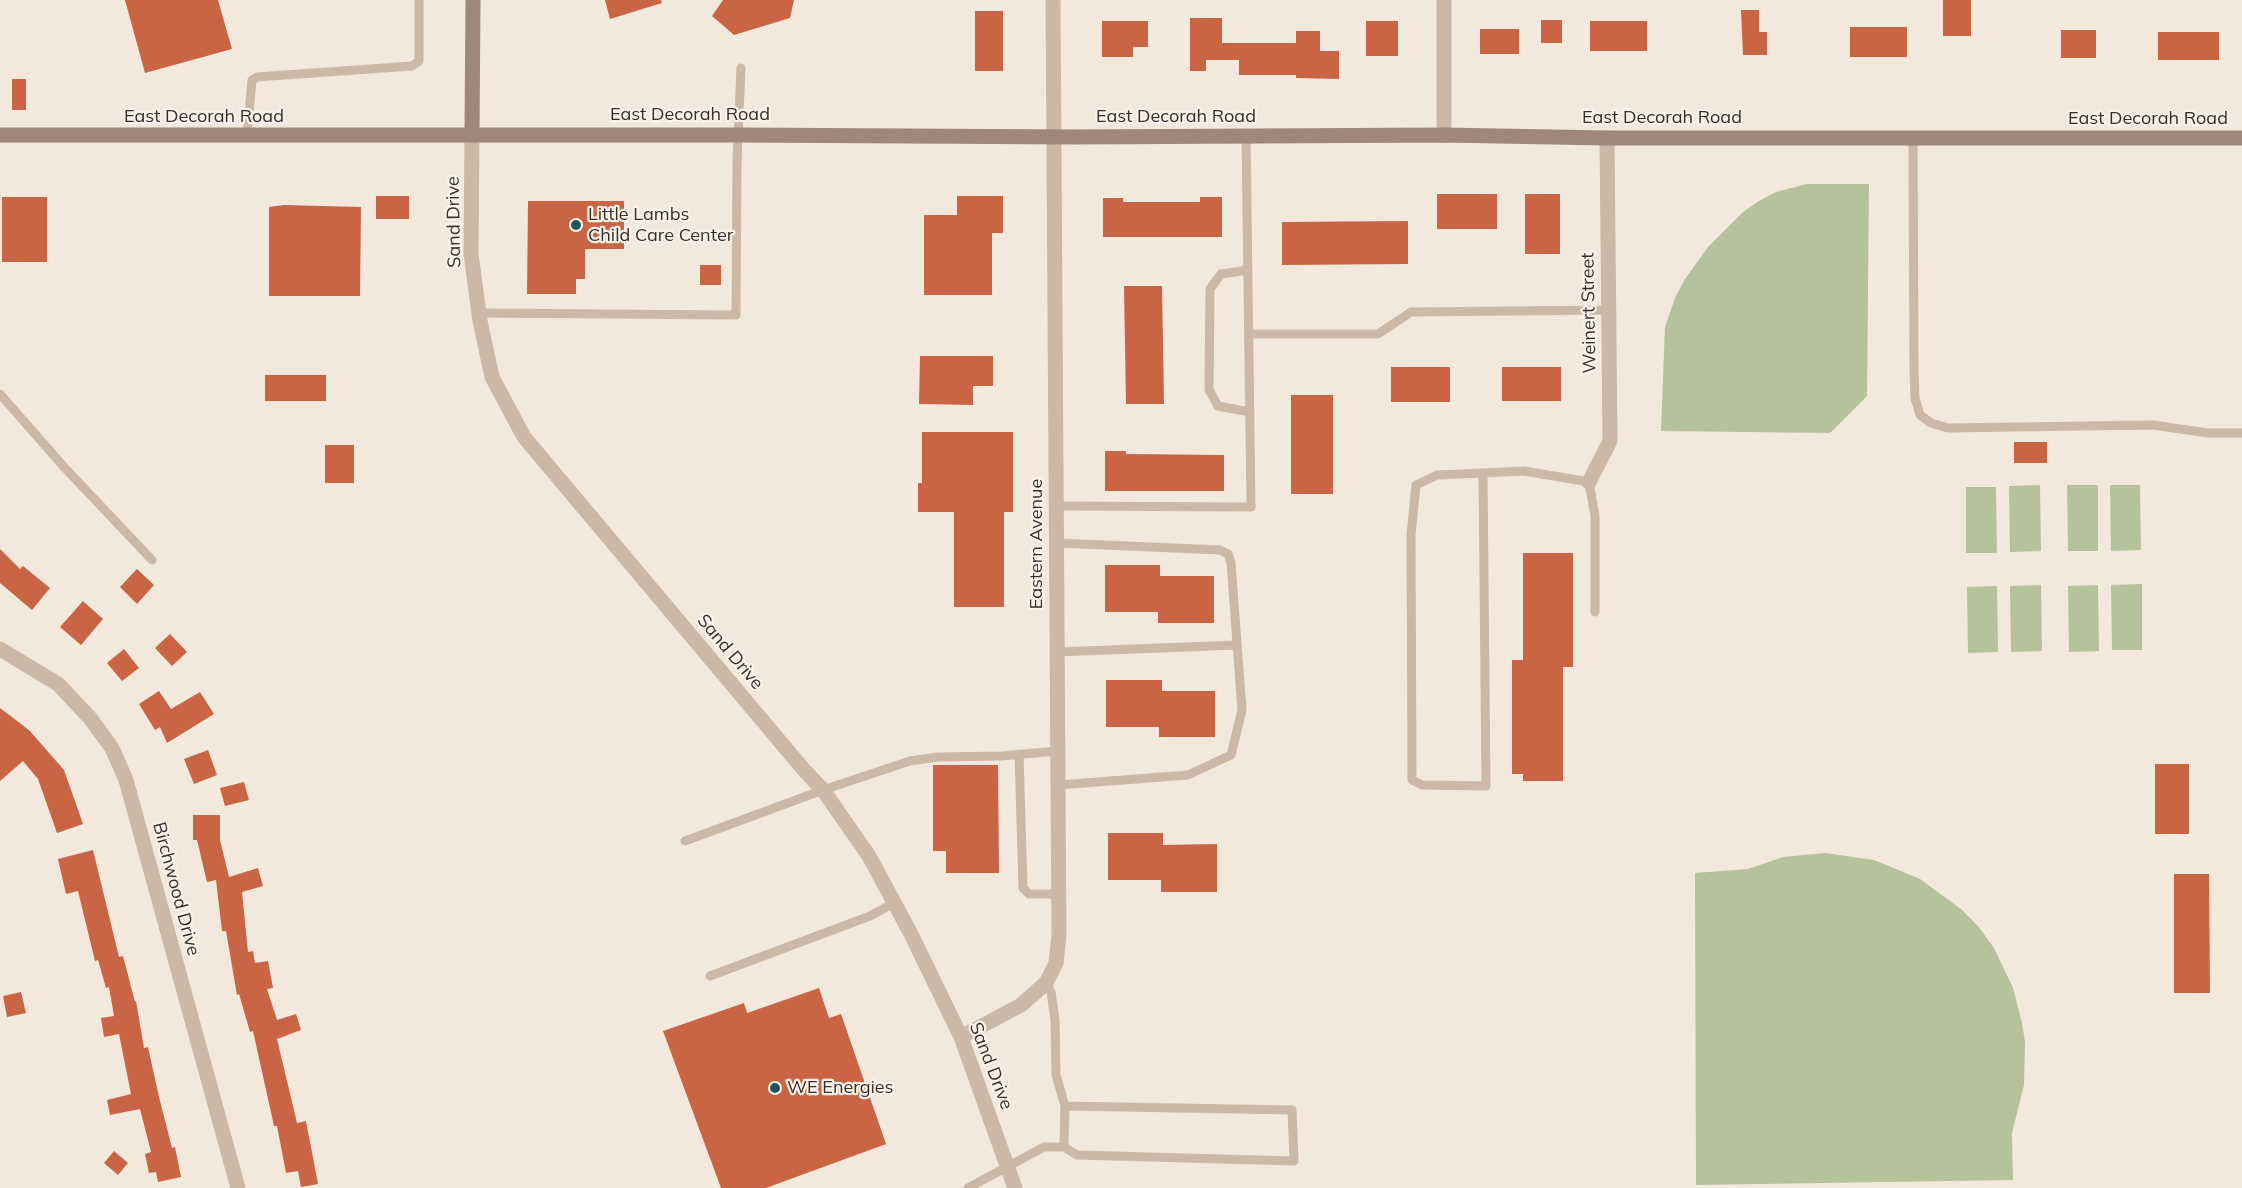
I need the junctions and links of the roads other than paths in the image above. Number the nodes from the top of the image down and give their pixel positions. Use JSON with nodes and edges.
{"nodes":[{"id":1,"x":419,"y":0,"type":"edge"},
{"id":2,"x":473,"y":0,"type":"edge"},
{"id":3,"x":1053,"y":0,"type":"edge"},
{"id":4,"x":1444,"y":0,"type":"edge"},
{"id":5,"x":741,"y":68,"type":"dead end"},
{"id":6,"x":0,"y":135,"type":"edge"},
{"id":7,"x":472,"y":135,"type":"junction"},
{"id":8,"x":739,"y":135,"type":"junction"},
{"id":9,"x":1444,"y":135,"type":"junction"},
{"id":10,"x":247,"y":136,"type":"junction"},
{"id":11,"x":1246,"y":136,"type":"junction"},
{"id":12,"x":1054,"y":137,"type":"junction"},
{"id":13,"x":1606,"y":138,"type":"junction"},
{"id":14,"x":1913,"y":138,"type":"junction"},
{"id":15,"x":2242,"y":138,"type":"edge"},
{"id":16,"x":1248,"y":270,"type":"junction"},
{"id":17,"x":1608,"y":310,"type":"junction"},
{"id":18,"x":479,"y":313,"type":"junction"},
{"id":19,"x":1249,"y":334,"type":"junction"},
{"id":20,"x":0,"y":394,"type":"edge"},
{"id":21,"x":1250,"y":411,"type":"junction"},
{"id":22,"x":2242,"y":433,"type":"edge"},
{"id":23,"x":1483,"y":473,"type":"junction"},
{"id":24,"x":1589,"y":482,"type":"junction"},
{"id":25,"x":1056,"y":506,"type":"junction"},
{"id":26,"x":1057,"y":543,"type":"junction"},
{"id":27,"x":152,"y":561,"type":"dead end"},
{"id":28,"x":1595,"y":612,"type":"dead end"},
{"id":29,"x":1237,"y":645,"type":"junction"},
{"id":30,"x":0,"y":649,"type":"edge"},
{"id":31,"x":1057,"y":652,"type":"junction"},
{"id":32,"x":1058,"y":751,"type":"junction"},
{"id":33,"x":1019,"y":754,"type":"junction"},
{"id":34,"x":1058,"y":785,"type":"junction"},
{"id":35,"x":823,"y":790,"type":"junction"},
{"id":36,"x":685,"y":841,"type":"dead end"},
{"id":37,"x":1059,"y":894,"type":"junction"},
{"id":38,"x":894,"y":903,"type":"junction"},
{"id":39,"x":710,"y":976,"type":"dead end"},
{"id":40,"x":1047,"y":983,"type":"junction"},
{"id":41,"x":961,"y":1037,"type":"junction"},
{"id":42,"x":1065,"y":1106,"type":"junction"},
{"id":43,"x":1064,"y":1147,"type":"junction"},
{"id":44,"x":1007,"y":1167,"type":"junction"},
{"id":45,"x":238,"y":1188,"type":"edge"},
{"id":46,"x":968,"y":1188,"type":"edge"},
{"id":47,"x":1015,"y":1188,"type":"edge"}],
"edges":[{"from":1,"to":10,"type":"lane"},
{"from":2,"to":7,"type":"street"},
{"from":3,"to":12,"type":"street","name":"Eastern Avenue"},
{"from":4,"to":9,"type":"street"},
{"from":5,"to":8,"type":"lane"},
{"from":6,"to":10,"type":"street","name":"East Decorah Road"},
{"from":7,"to":8,"type":"street","name":"East Decorah Road"},
{"from":7,"to":10,"type":"street","name":"East Decorah Road"},
{"from":7,"to":18,"type":"street","name":"Sand Drive"},
{"from":8,"to":12,"type":"street","name":"East Decorah Road"},
{"from":8,"to":18,"type":"lane"},
{"from":9,"to":11,"type":"street","name":"East Decorah Road"},
{"from":9,"to":13,"type":"street","name":"East Decorah Road"},
{"from":11,"to":12,"type":"street","name":"East Decorah Road"},
{"from":11,"to":16,"type":"lane"},
{"from":12,"to":25,"type":"street","name":"Eastern Avenue"},
{"from":13,"to":14,"type":"street","name":"East Decorah Road"},
{"from":13,"to":17,"type":"street","name":"Weinert Street"},
{"from":14,"to":15,"type":"street","name":"East Decorah Road"},
{"from":14,"to":22,"type":"lane"},
{"from":16,"to":19,"type":"lane"},
{"from":16,"to":21,"type":"lane"},
{"from":17,"to":19,"type":"lane"},
{"from":17,"to":24,"type":"street","name":"Weinert Street"},
{"from":18,"to":35,"type":"street","name":"Sand Drive"},
{"from":19,"to":21,"type":"lane"},
{"from":20,"to":27,"type":"lane"},
{"from":21,"to":25,"type":"lane"},
{"from":23,"to":23,"type":"lane"},
{"from":23,"to":24,"type":"lane"},
{"from":24,"to":28,"type":"lane"},
{"from":25,"to":26,"type":"street","name":"Eastern Avenue"},
{"from":26,"to":29,"type":"lane"},
{"from":26,"to":31,"type":"street","name":"Eastern Avenue"},
{"from":29,"to":31,"type":"lane"},
{"from":29,"to":34,"type":"lane"},
{"from":30,"to":45,"type":"street","name":"Birchwood Drive"},
{"from":31,"to":32,"type":"street","name":"Eastern Avenue"},
{"from":32,"to":33,"type":"lane"},
{"from":32,"to":34,"type":"street","name":"Eastern Avenue"},
{"from":33,"to":35,"type":"lane"},
{"from":33,"to":37,"type":"lane"},
{"from":34,"to":37,"type":"street","name":"Eastern Avenue"},
{"from":35,"to":36,"type":"lane"},
{"from":35,"to":38,"type":"street","name":"Sand Drive"},
{"from":37,"to":40,"type":"street","name":"Eastern Avenue"},
{"from":38,"to":39,"type":"lane"},
{"from":38,"to":41,"type":"street","name":"Sand Drive"},
{"from":40,"to":41,"type":"street"},
{"from":40,"to":42,"type":"lane"},
{"from":41,"to":44,"type":"street","name":"Sand Drive"},
{"from":42,"to":43,"type":"lane"},
{"from":42,"to":43,"type":"lane"},
{"from":43,"to":44,"type":"lane"},
{"from":44,"to":46,"type":"lane"},
{"from":44,"to":47,"type":"street","name":"Sand Drive"}]}
